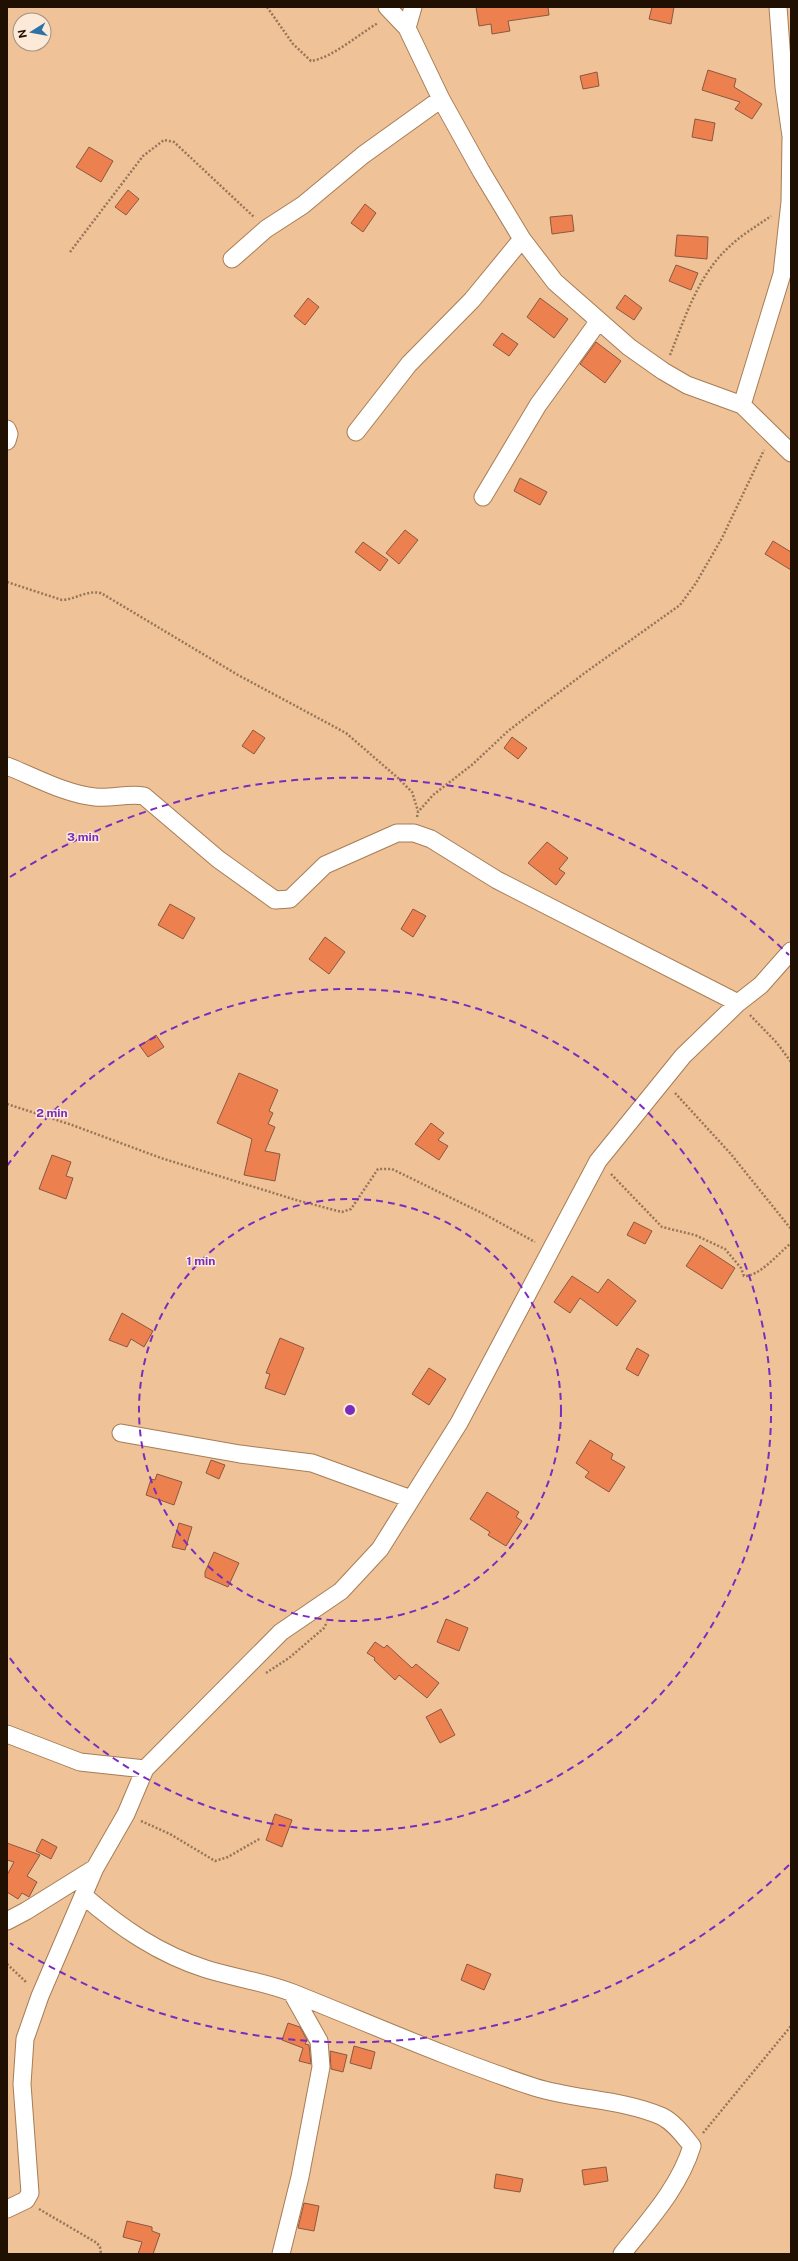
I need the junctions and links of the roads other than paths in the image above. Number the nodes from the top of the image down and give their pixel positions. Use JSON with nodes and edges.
{"nodes":[{"id":1,"x":413,"y":7,"type":"edge"},
{"id":2,"x":778,"y":7,"type":"edge"},
{"id":3,"x":390,"y":10,"type":"edge"},
{"id":4,"x":785,"y":25,"type":"edge"},
{"id":5,"x":406,"y":28,"type":"junction"},
{"id":6,"x":441,"y":99,"type":"junction"},
{"id":7,"x":791,"y":137,"type":"edge"},
{"id":8,"x":790,"y":202,"type":"edge"},
{"id":9,"x":522,"y":239,"type":"junction"},
{"id":10,"x":232,"y":259,"type":"dead end"},
{"id":11,"x":598,"y":322,"type":"junction"},
{"id":12,"x":742,"y":405,"type":"junction"},
{"id":13,"x":7,"y":429,"type":"edge"},
{"id":14,"x":356,"y":432,"type":"dead end"},
{"id":15,"x":7,"y":441,"type":"edge"},
{"id":16,"x":791,"y":453,"type":"edge"},
{"id":17,"x":483,"y":497,"type":"dead end"},
{"id":18,"x":7,"y":766,"type":"edge"},
{"id":19,"x":791,"y":951,"type":"edge"},
{"id":20,"x":738,"y":1003,"type":"junction"},
{"id":21,"x":121,"y":1433,"type":"dead end"},
{"id":22,"x":411,"y":1499,"type":"junction"},
{"id":23,"x":7,"y":1734,"type":"edge"},
{"id":24,"x":145,"y":1769,"type":"junction"},
{"id":25,"x":95,"y":1868,"type":"junction"},
{"id":26,"x":84,"y":1896,"type":"junction"},
{"id":27,"x":7,"y":1921,"type":"edge"},
{"id":28,"x":292,"y":1993,"type":"junction"},
{"id":29,"x":7,"y":2209,"type":"edge"},
{"id":30,"x":281,"y":2254,"type":"edge"},
{"id":31,"x":622,"y":2254,"type":"edge"}],
"edges":[{"from":1,"to":5,"type":"street"},
{"from":2,"to":4,"type":"street"},
{"from":3,"to":5,"type":"street"},
{"from":4,"to":7,"type":"street"},
{"from":5,"to":6,"type":"street"},
{"from":6,"to":9,"type":"street"},
{"from":6,"to":10,"type":"street"},
{"from":7,"to":8,"type":"street"},
{"from":8,"to":12,"type":"street"},
{"from":9,"to":11,"type":"street"},
{"from":9,"to":14,"type":"street"},
{"from":11,"to":12,"type":"street"},
{"from":11,"to":17,"type":"street"},
{"from":12,"to":16,"type":"street"},
{"from":13,"to":15,"type":"street"},
{"from":18,"to":20,"type":"street"},
{"from":19,"to":20,"type":"street"},
{"from":20,"to":22,"type":"street"},
{"from":21,"to":22,"type":"street"},
{"from":22,"to":24,"type":"street"},
{"from":23,"to":24,"type":"street"},
{"from":24,"to":25,"type":"street"},
{"from":25,"to":26,"type":"street"},
{"from":25,"to":27,"type":"street"},
{"from":26,"to":28,"type":"street"},
{"from":26,"to":29,"type":"street"},
{"from":28,"to":30,"type":"street"},
{"from":28,"to":31,"type":"street"}]}
